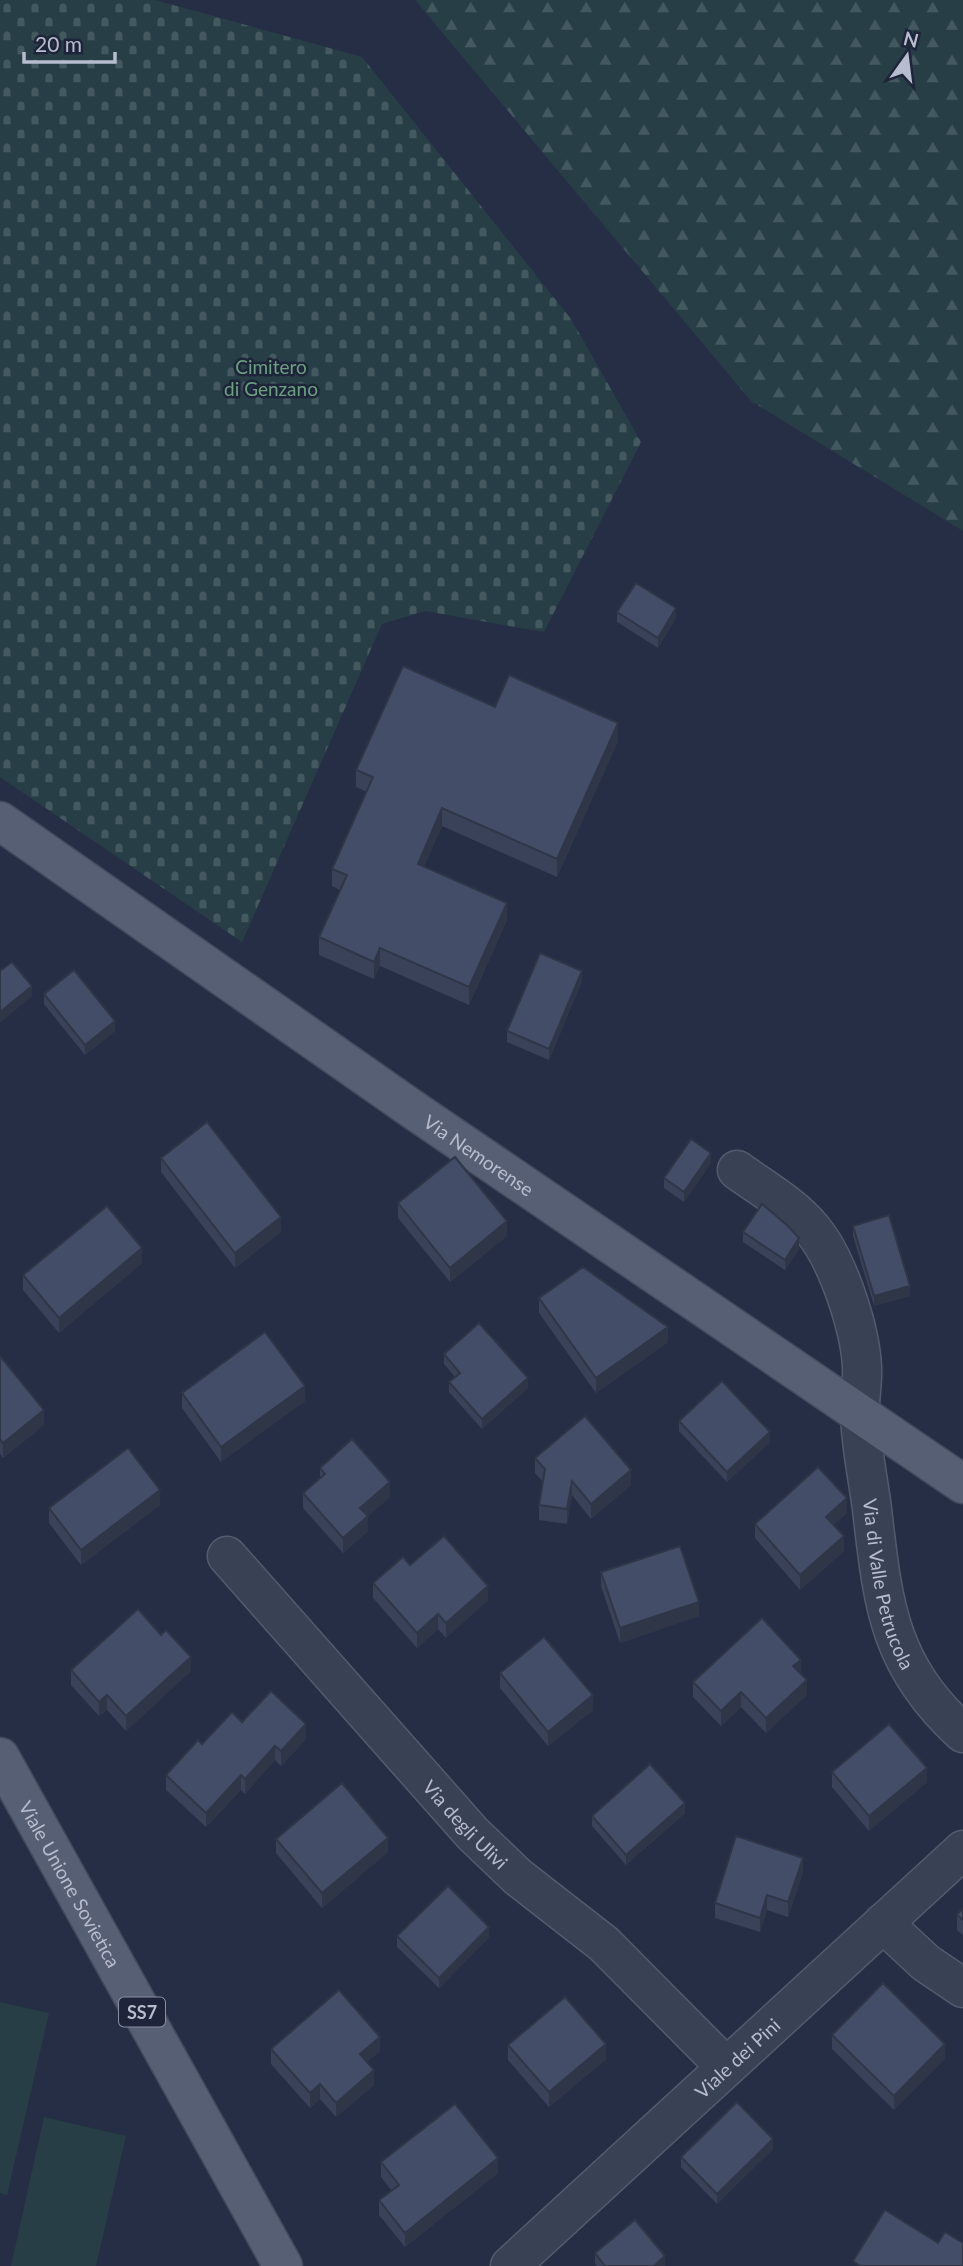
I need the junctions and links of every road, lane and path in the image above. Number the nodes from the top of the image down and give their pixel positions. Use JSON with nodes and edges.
{"nodes":[{"id":1,"x":0,"y":821,"type":"edge"},
{"id":2,"x":737,"y":1170,"type":"dead end"},
{"id":3,"x":860,"y":1415,"type":"junction"},
{"id":4,"x":955,"y":1469,"type":"edge"},
{"id":5,"x":227,"y":1556,"type":"dead end"},
{"id":6,"x":963,"y":1733,"type":"edge"},
{"id":7,"x":0,"y":1757,"type":"edge"},
{"id":8,"x":963,"y":1850,"type":"edge"},
{"id":9,"x":883,"y":1923,"type":"junction"},
{"id":10,"x":963,"y":1988,"type":"edge"},
{"id":11,"x":726,"y":2067,"type":"junction"},
{"id":12,"x":283,"y":2266,"type":"edge"},
{"id":13,"x":510,"y":2266,"type":"edge"}],
"edges":[{"from":1,"to":3,"type":"main road","name":"Via Nemorense"},
{"from":2,"to":3,"type":"street","name":"Via di Valle Petrucola"},
{"from":3,"to":4,"type":"main road","name":"Via Nemorense"},
{"from":3,"to":6,"type":"street","name":"Via di Valle Petrucola"},
{"from":5,"to":11,"type":"street","name":"Via degli Ulivi"},
{"from":7,"to":12,"type":"main road","name":"Viale Unione Sovietica","number":"SS7"},
{"from":8,"to":9,"type":"street","name":"Viale dei Pini"},
{"from":9,"to":10,"type":"street"},
{"from":9,"to":11,"type":"street","name":"Viale dei Pini"},
{"from":11,"to":13,"type":"street","name":"Viale dei Pini"}]}
